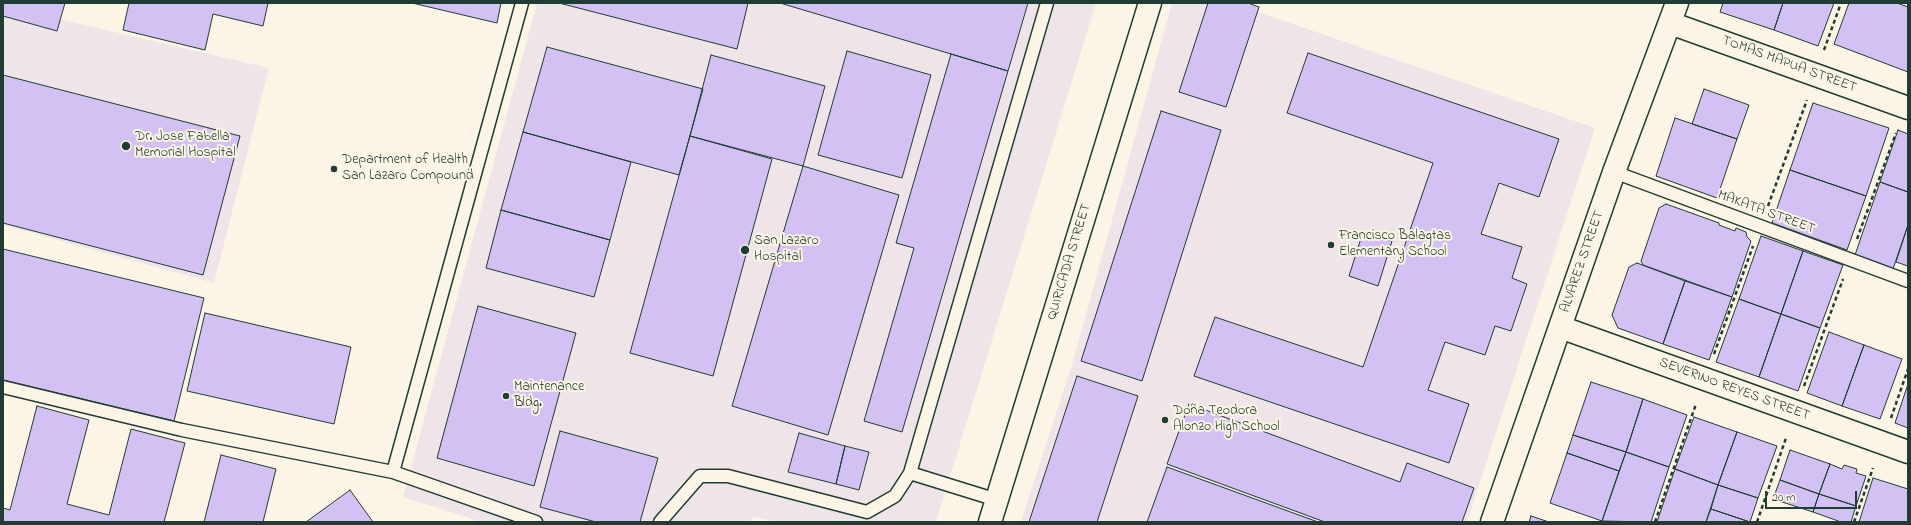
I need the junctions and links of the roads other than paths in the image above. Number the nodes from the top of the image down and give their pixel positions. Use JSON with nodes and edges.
{"nodes":[{"id":1,"x":522,"y":3,"type":"edge"},
{"id":2,"x":1047,"y":3,"type":"edge"},
{"id":3,"x":1150,"y":3,"type":"edge"},
{"id":4,"x":1673,"y":13,"type":"edge"},
{"id":5,"x":1907,"y":107,"type":"edge"},
{"id":6,"x":1614,"y":172,"type":"junction"},
{"id":7,"x":1908,"y":281,"type":"edge"},
{"id":8,"x":1560,"y":327,"type":"junction"},
{"id":9,"x":3,"y":387,"type":"edge"},
{"id":10,"x":1908,"y":452,"type":"edge"},
{"id":11,"x":393,"y":472,"type":"junction"},
{"id":12,"x":910,"y":473,"type":"junction"},
{"id":13,"x":997,"y":500,"type":"junction"},
{"id":14,"x":536,"y":522,"type":"edge"},
{"id":15,"x":660,"y":522,"type":"edge"},
{"id":16,"x":990,"y":522,"type":"edge"},
{"id":17,"x":1492,"y":522,"type":"edge"}],
"edges":[{"from":1,"to":11,"type":"lane"},
{"from":2,"to":12,"type":"lane"},
{"from":3,"to":13,"type":"street","name":"QUIRICADA STREET"},
{"from":4,"to":5,"type":"street","name":"TOMAS MAPUA STREET"},
{"from":4,"to":6,"type":"street","name":"ALVAREZ STREET"},
{"from":6,"to":7,"type":"lane","name":"MAKATA STREET"},
{"from":6,"to":8,"type":"street","name":"ALVAREZ STREET"},
{"from":8,"to":10,"type":"street","name":"SEVERINO REYES STREET"},
{"from":8,"to":17,"type":"street","name":"ALVAREZ STREET"},
{"from":9,"to":11,"type":"lane"},
{"from":11,"to":14,"type":"lane"},
{"from":12,"to":13,"type":"lane"},
{"from":12,"to":15,"type":"lane"},
{"from":13,"to":16,"type":"street","name":"QUIRICADA STREET"}]}
